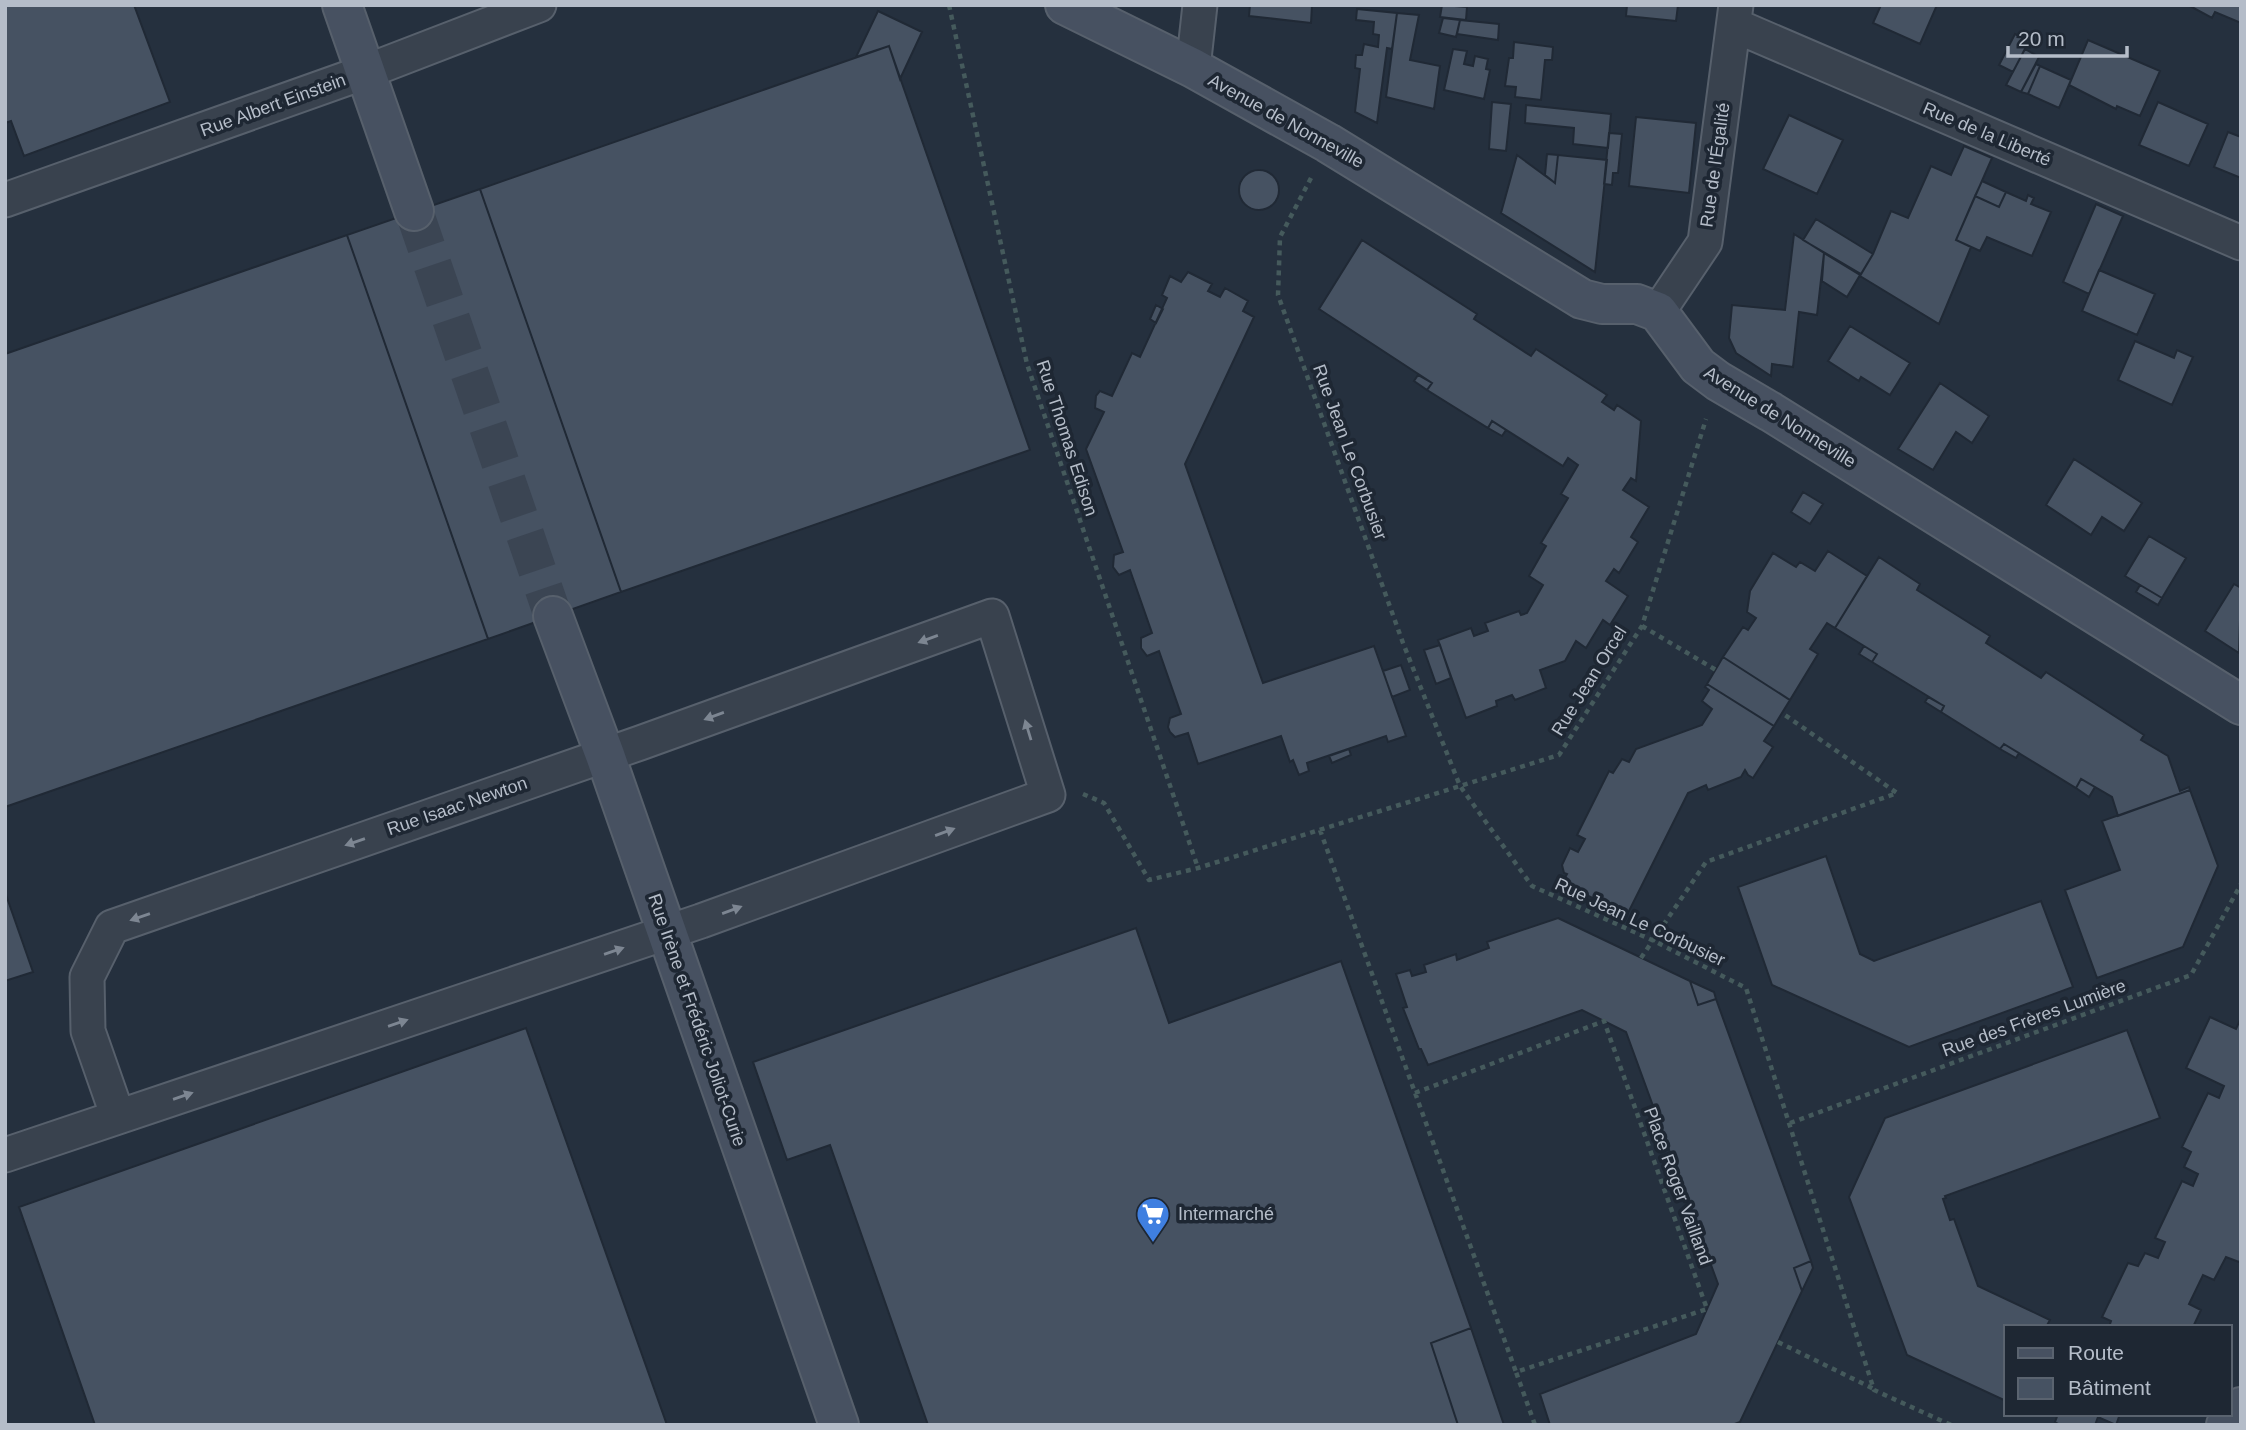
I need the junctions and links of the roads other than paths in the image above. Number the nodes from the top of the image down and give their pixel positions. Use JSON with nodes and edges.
{"nodes":[{"id":1,"x":342,"y":5,"type":"edge"},
{"id":2,"x":539,"y":5,"type":"edge"},
{"id":3,"x":1065,"y":5,"type":"edge"},
{"id":4,"x":1200,"y":5,"type":"edge"},
{"id":5,"x":1735,"y":15,"type":"edge"},
{"id":6,"x":1193,"y":68,"type":"junction"},
{"id":7,"x":365,"y":72,"type":"junction"},
{"id":8,"x":5,"y":200,"type":"edge"},
{"id":9,"x":414,"y":211,"type":"tunnel mouth"},
{"id":10,"x":2241,"y":243,"type":"edge"},
{"id":11,"x":1658,"y":312,"type":"junction"},
{"id":12,"x":554,"y":616,"type":"tunnel mouth"},
{"id":13,"x":2241,"y":705,"type":"edge"},
{"id":14,"x":605,"y":755,"type":"junction"},
{"id":15,"x":667,"y":933,"type":"junction"},
{"id":16,"x":118,"y":1117,"type":"junction"},
{"id":17,"x":5,"y":1155,"type":"edge"},
{"id":18,"x":2241,"y":1407,"type":"edge"},
{"id":19,"x":839,"y":1425,"type":"edge"},
{"id":20,"x":2226,"y":1425,"type":"edge"}],
"edges":[{"from":1,"to":7,"type":"street"},
{"from":2,"to":7,"type":"street","name":"Rue Albert Einstein"},
{"from":3,"to":6,"type":"street","name":"Avenue de Nonneville"},
{"from":4,"to":6,"type":"street"},
{"from":5,"to":10,"type":"street","name":"Rue de la Liberté"},
{"from":5,"to":11,"type":"street","name":"Rue de l'Égalité"},
{"from":6,"to":11,"type":"street","name":"Avenue de Nonneville"},
{"from":7,"to":8,"type":"street","name":"Rue Albert Einstein"},
{"from":7,"to":9,"type":"street"},
{"from":11,"to":13,"type":"street","name":"Avenue de Nonneville"},
{"from":12,"to":14,"type":"street","name":"Rue Irène et Frédéric Joliot-Curie"},
{"from":14,"to":15,"type":"street","name":"Rue Irène et Frédéric Joliot-Curie"},
{"from":15,"to":14,"type":"street","name":"Rue Isaac Newton","one_way":true},
{"from":14,"to":16,"type":"street","name":"Rue Isaac Newton","one_way":true},
{"from":16,"to":15,"type":"street","one_way":true},
{"from":15,"to":19,"type":"street","name":"Rue Irène et Frédéric Joliot-Curie"},
{"from":16,"to":17,"type":"street"},
{"from":18,"to":20,"type":"street"}]}
